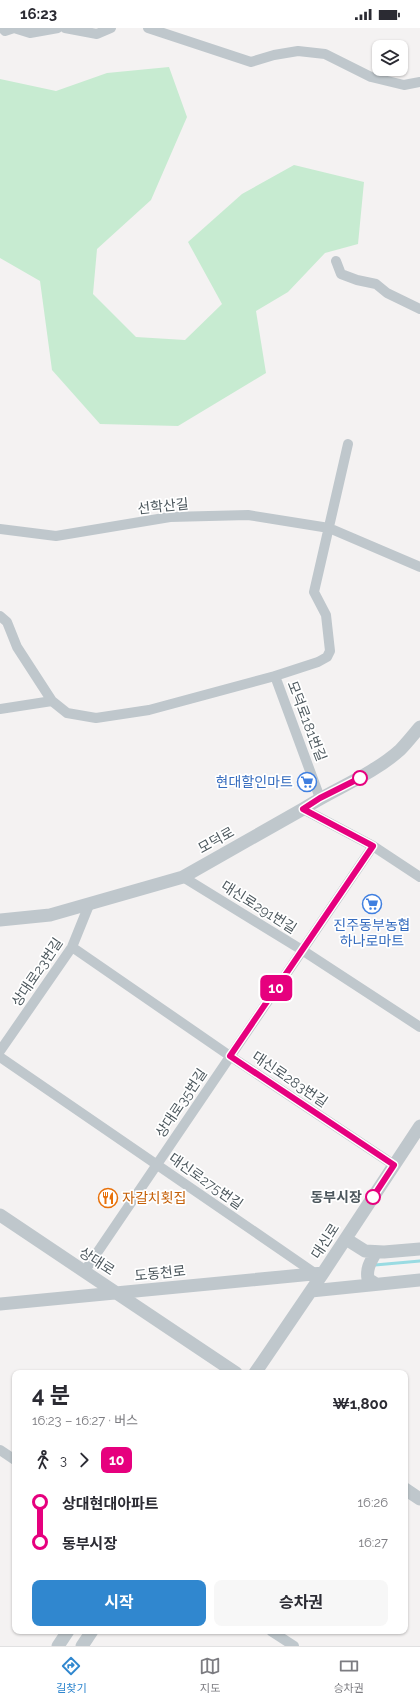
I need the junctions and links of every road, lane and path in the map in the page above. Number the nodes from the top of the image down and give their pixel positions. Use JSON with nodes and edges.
{"nodes":[{"id":1,"x":2,"y":28,"type":"edge"},
{"id":2,"x":58,"y":28,"type":"edge"},
{"id":3,"x":65,"y":28,"type":"edge"},
{"id":4,"x":111,"y":28,"type":"edge"},
{"id":5,"x":148,"y":28,"type":"edge"},
{"id":6,"x":420,"y":82,"type":"edge"},
{"id":7,"x":336,"y":261,"type":"dead end"},
{"id":8,"x":420,"y":309,"type":"edge"},
{"id":9,"x":348,"y":444,"type":"dead end"},
{"id":10,"x":329,"y":528,"type":"junction"},
{"id":11,"x":0,"y":529,"type":"edge"},
{"id":12,"x":420,"y":567,"type":"edge"},
{"id":13,"x":0,"y":616,"type":"edge"},
{"id":14,"x":275,"y":676,"type":"junction"},
{"id":15,"x":52,"y":701,"type":"junction"},
{"id":16,"x":0,"y":709,"type":"edge"},
{"id":17,"x":420,"y":727,"type":"edge"},
{"id":18,"x":320,"y":798,"type":"junction"},
{"id":19,"x":303,"y":809,"type":"junction"},
{"id":20,"x":373,"y":846,"type":"junction"},
{"id":21,"x":183,"y":877,"type":"junction"},
{"id":22,"x":420,"y":877,"type":"edge"},
{"id":23,"x":89,"y":905,"type":"junction"},
{"id":24,"x":0,"y":920,"type":"edge"},
{"id":25,"x":72,"y":947,"type":"junction"},
{"id":26,"x":302,"y":950,"type":"junction"},
{"id":27,"x":420,"y":1027,"type":"edge"},
{"id":28,"x":0,"y":1051,"type":"edge"},
{"id":29,"x":230,"y":1056,"type":"junction"},
{"id":30,"x":0,"y":1057,"type":"edge"},
{"id":31,"x":420,"y":1126,"type":"edge"},
{"id":32,"x":157,"y":1164,"type":"junction"},
{"id":33,"x":394,"y":1165,"type":"junction"},
{"id":34,"x":0,"y":1215,"type":"edge"},
{"id":35,"x":346,"y":1239,"type":"junction"},
{"id":36,"x":420,"y":1249,"type":"edge"},
{"id":37,"x":376,"y":1252,"type":"junction"},
{"id":38,"x":84,"y":1272,"type":"junction"},
{"id":39,"x":320,"y":1274,"type":"junction"},
{"id":40,"x":420,"y":1280,"type":"edge"},
{"id":41,"x":376,"y":1284,"type":"junction"},
{"id":42,"x":311,"y":1291,"type":"junction"},
{"id":43,"x":118,"y":1294,"type":"junction"},
{"id":44,"x":0,"y":1304,"type":"edge"},
{"id":45,"x":232,"y":1370,"type":"edge"},
{"id":46,"x":257,"y":1370,"type":"edge"},
{"id":47,"x":0,"y":1450,"type":"edge"},
{"id":48,"x":12,"y":1458,"type":"edge"},
{"id":49,"x":408,"y":1491,"type":"edge"},
{"id":50,"x":420,"y":1499,"type":"edge"},
{"id":51,"x":66,"y":1634,"type":"edge"},
{"id":52,"x":90,"y":1634,"type":"edge"},
{"id":53,"x":276,"y":1634,"type":"edge"},
{"id":54,"x":58,"y":1646,"type":"edge"},
{"id":55,"x":82,"y":1646,"type":"edge"},
{"id":56,"x":294,"y":1646,"type":"edge"}],
"edges":[{"from":1,"to":2,"type":"street"},
{"from":3,"to":4,"type":"street"},
{"from":5,"to":6,"type":"street"},
{"from":7,"to":8,"type":"street"},
{"from":9,"to":10,"type":"street"},
{"from":10,"to":11,"type":"street","name":"선학산길"},
{"from":10,"to":12,"type":"street","name":"선학산길"},
{"from":10,"to":14,"type":"street","name":"모덕로181번길"},
{"from":13,"to":15,"type":"street"},
{"from":14,"to":15,"type":"street"},
{"from":14,"to":18,"type":"street","name":"모덕로181번길"},
{"from":15,"to":16,"type":"street"},
{"from":17,"to":18,"type":"street","name":"모덕로"},
{"from":18,"to":19,"type":"street","name":"모덕로"},
{"from":19,"to":20,"type":"street"},
{"from":19,"to":21,"type":"street","name":"모덕로"},
{"from":20,"to":22,"type":"street"},
{"from":20,"to":26,"type":"street","name":"상대로35번길"},
{"from":21,"to":23,"type":"street","name":"모덕로"},
{"from":21,"to":26,"type":"street","name":"대신로291번길"},
{"from":23,"to":24,"type":"street","name":"모덕로"},
{"from":23,"to":25,"type":"street","name":"상대로23번길"},
{"from":25,"to":28,"type":"street","name":"상대로23번길"},
{"from":25,"to":29,"type":"street","name":"대신로283번길"},
{"from":26,"to":27,"type":"street","name":"대신로291번길"},
{"from":26,"to":29,"type":"street","name":"상대로35번길"},
{"from":29,"to":32,"type":"street","name":"상대로35번길"},
{"from":29,"to":33,"type":"street","name":"대신로283번길"},
{"from":30,"to":32,"type":"street","name":"대신로275번길"},
{"from":31,"to":33,"type":"street","name":"대신로"},
{"from":32,"to":38,"type":"street","name":"상대로35번길"},
{"from":32,"to":39,"type":"street","name":"대신로275번길"},
{"from":33,"to":35,"type":"street","name":"대신로"},
{"from":34,"to":38,"type":"street","name":"상대로"},
{"from":35,"to":37,"type":"street"},
{"from":35,"to":39,"type":"street","name":"대신로"},
{"from":36,"to":37,"type":"street"},
{"from":37,"to":41,"type":"street"},
{"from":38,"to":43,"type":"street","name":"상대로"},
{"from":39,"to":42,"type":"street","name":"대신로"},
{"from":39,"to":43,"type":"street","name":"도동천로"},
{"from":40,"to":41,"type":"street"},
{"from":41,"to":42,"type":"street"},
{"from":42,"to":46,"type":"street","name":"대신로"},
{"from":43,"to":44,"type":"street","name":"도동천로"},
{"from":43,"to":45,"type":"street","name":"상대로"},
{"from":47,"to":48,"type":"street"},
{"from":49,"to":50,"type":"street"},
{"from":51,"to":54,"type":"street"},
{"from":52,"to":55,"type":"street"},
{"from":53,"to":56,"type":"street"}]}
